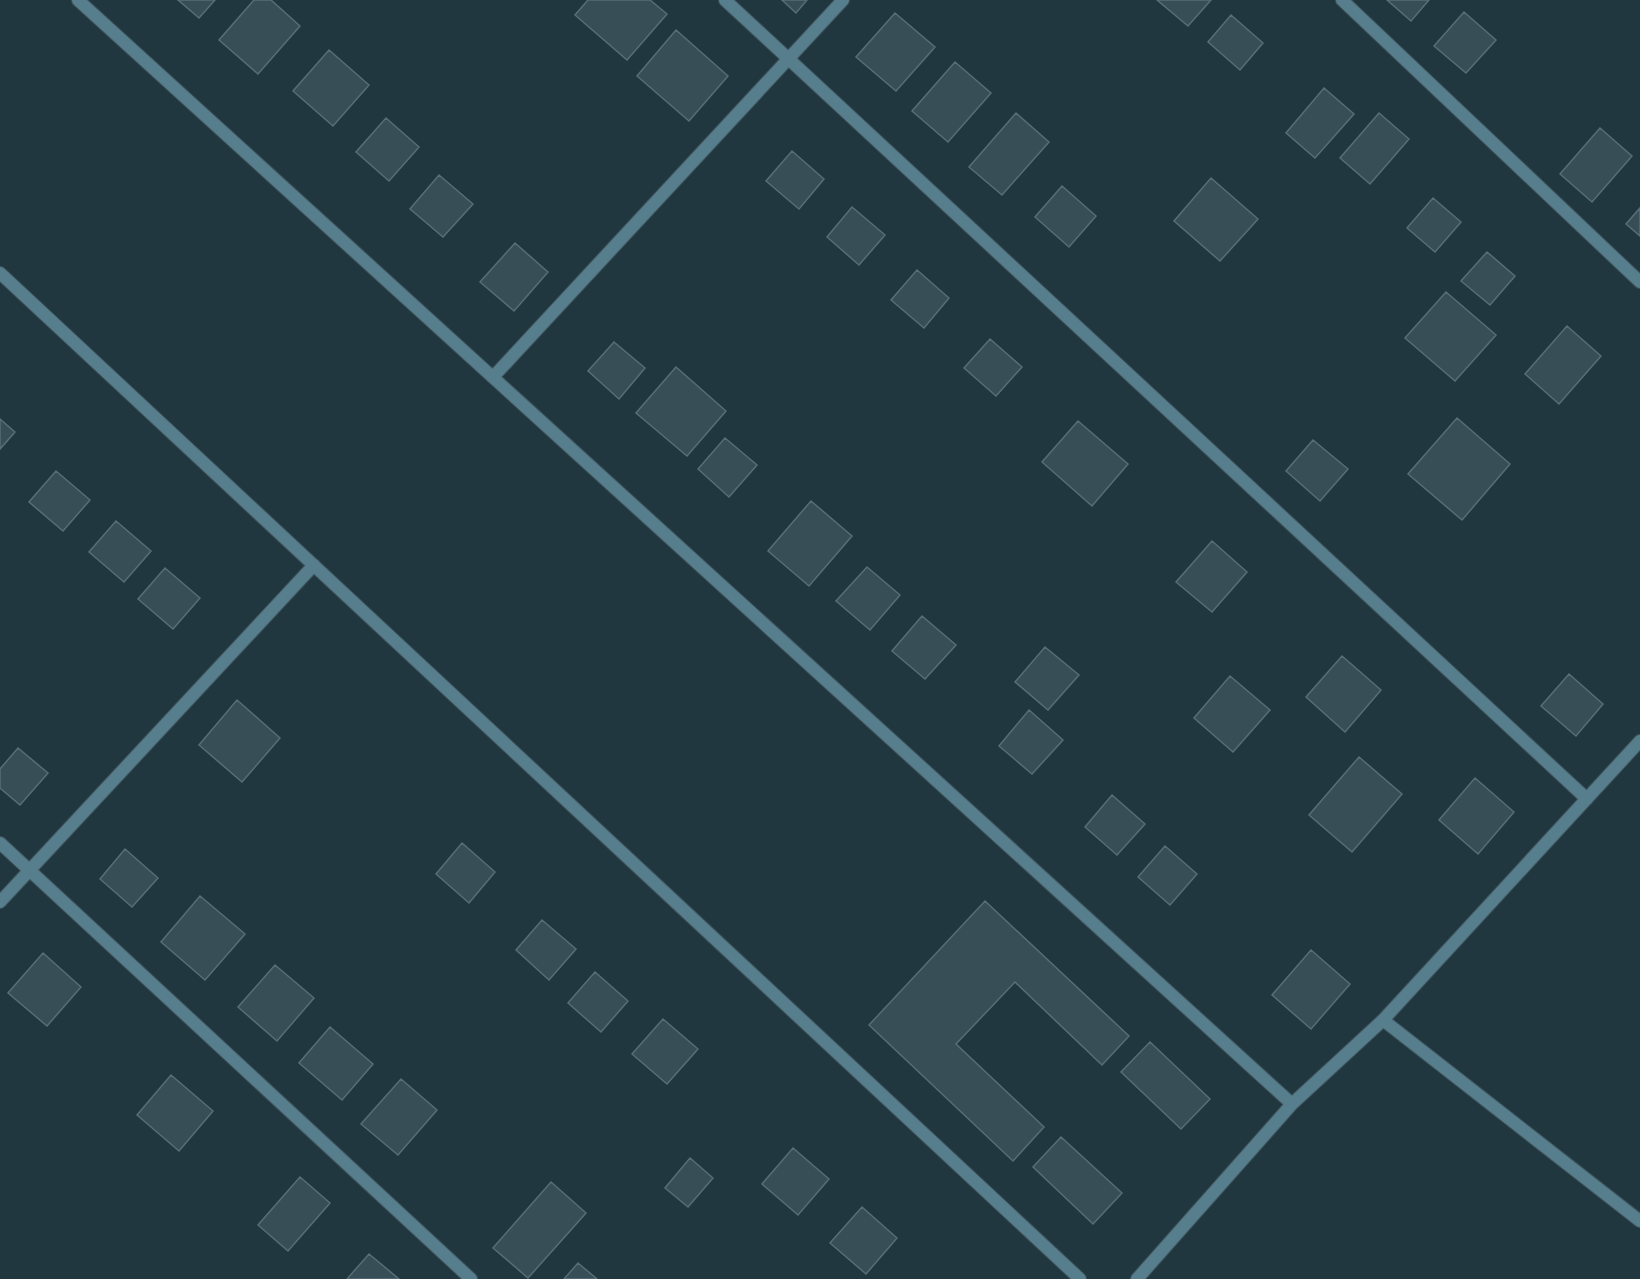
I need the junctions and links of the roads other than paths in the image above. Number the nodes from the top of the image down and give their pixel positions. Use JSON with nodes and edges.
{"nodes":[{"id":1,"x":78,"y":0,"type":"edge"},
{"id":2,"x":724,"y":0,"type":"edge"},
{"id":3,"x":843,"y":0,"type":"edge"},
{"id":4,"x":1342,"y":0,"type":"edge"},
{"id":5,"x":789,"y":58,"type":"junction"},
{"id":6,"x":0,"y":273,"type":"edge"},
{"id":7,"x":1640,"y":282,"type":"edge"},
{"id":8,"x":494,"y":376,"type":"junction"},
{"id":9,"x":314,"y":565,"type":"junction"},
{"id":10,"x":1640,"y":741,"type":"edge"},
{"id":11,"x":1587,"y":799,"type":"junction"},
{"id":12,"x":0,"y":843,"type":"edge"},
{"id":13,"x":30,"y":870,"type":"junction"},
{"id":14,"x":0,"y":902,"type":"edge"},
{"id":15,"x":1383,"y":1020,"type":"junction"},
{"id":16,"x":1292,"y":1104,"type":"junction"},
{"id":17,"x":1640,"y":1221,"type":"edge"},
{"id":18,"x":471,"y":1279,"type":"edge"},
{"id":19,"x":1080,"y":1279,"type":"edge"},
{"id":20,"x":1137,"y":1279,"type":"edge"}],
"edges":[{"from":1,"to":8,"type":"lane"},
{"from":2,"to":5,"type":"lane"},
{"from":3,"to":5,"type":"lane"},
{"from":4,"to":7,"type":"lane"},
{"from":5,"to":8,"type":"lane"},
{"from":5,"to":11,"type":"lane"},
{"from":6,"to":9,"type":"lane"},
{"from":8,"to":16,"type":"lane"},
{"from":9,"to":13,"type":"lane"},
{"from":9,"to":19,"type":"lane"},
{"from":10,"to":11,"type":"lane"},
{"from":11,"to":15,"type":"lane"},
{"from":12,"to":13,"type":"lane"},
{"from":13,"to":14,"type":"lane"},
{"from":13,"to":18,"type":"lane"},
{"from":15,"to":16,"type":"lane"},
{"from":15,"to":17,"type":"lane"},
{"from":16,"to":20,"type":"lane"}]}
